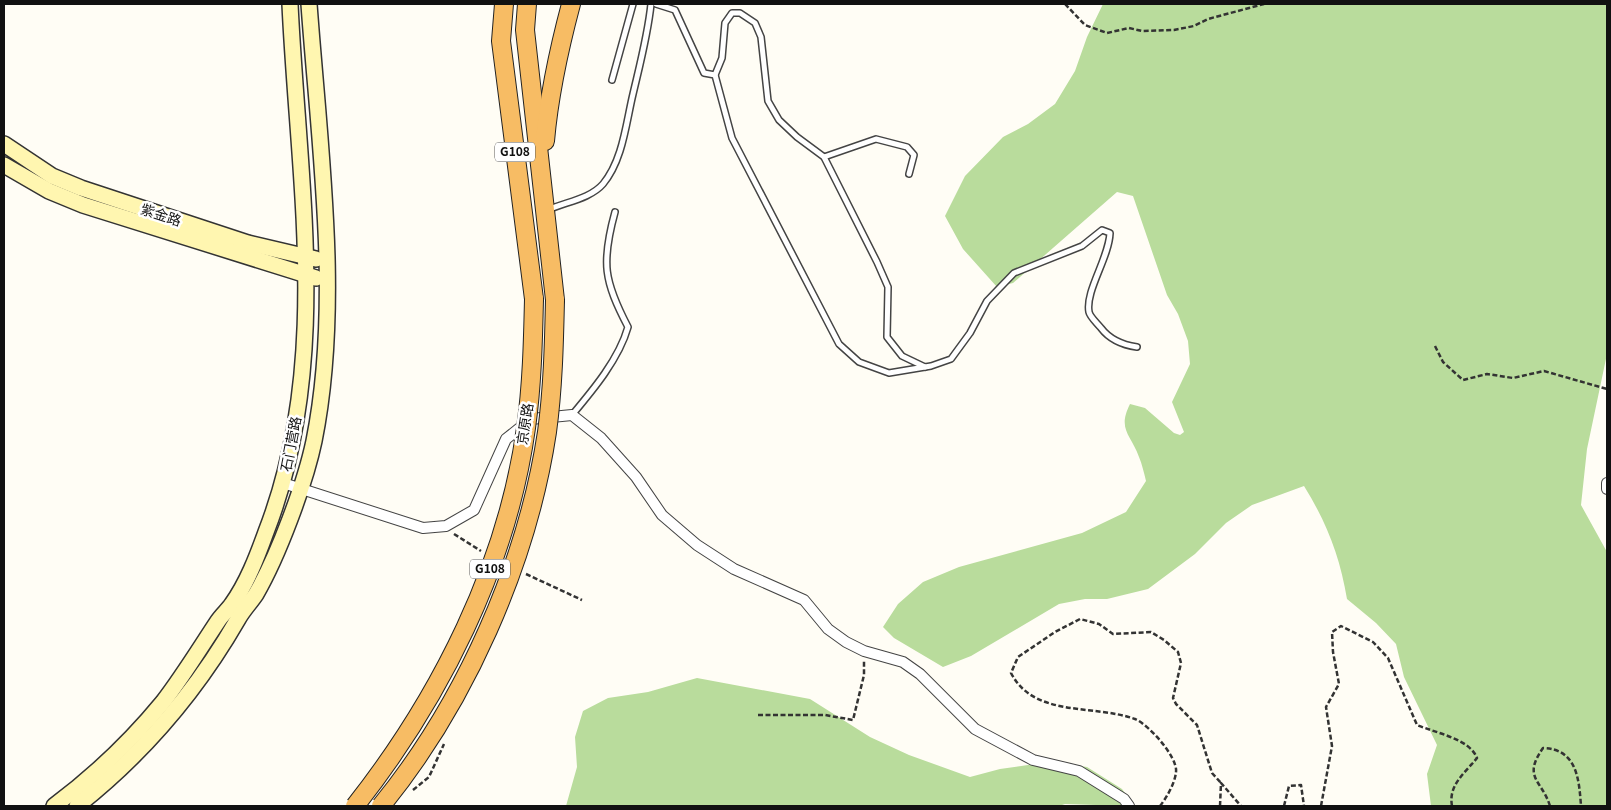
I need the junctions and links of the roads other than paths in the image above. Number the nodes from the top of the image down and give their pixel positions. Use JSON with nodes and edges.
{"nodes":[{"id":1,"x":290,"y":4,"type":"edge"},
{"id":2,"x":309,"y":4,"type":"edge"},
{"id":3,"x":504,"y":4,"type":"edge"},
{"id":4,"x":527,"y":4,"type":"edge"},
{"id":5,"x":570,"y":4,"type":"edge"},
{"id":6,"x":634,"y":4,"type":"edge"},
{"id":7,"x":651,"y":4,"type":"edge"},
{"id":8,"x":656,"y":4,"type":"edge"},
{"id":9,"x":715,"y":75,"type":"junction"},
{"id":10,"x":612,"y":80,"type":"dead end"},
{"id":11,"x":4,"y":144,"type":"edge"},
{"id":12,"x":824,"y":157,"type":"junction"},
{"id":13,"x":4,"y":165,"type":"edge"},
{"id":14,"x":909,"y":174,"type":"dead end"},
{"id":15,"x":542,"y":181,"type":"junction"},
{"id":16,"x":545,"y":212,"type":"junction"},
{"id":17,"x":615,"y":212,"type":"dead end"},
{"id":18,"x":307,"y":256,"type":"junction"},
{"id":19,"x":328,"y":262,"type":"junction"},
{"id":20,"x":308,"y":276,"type":"junction"},
{"id":21,"x":326,"y":281,"type":"junction"},
{"id":22,"x":1137,"y":347,"type":"dead end"},
{"id":23,"x":925,"y":367,"type":"junction"},
{"id":24,"x":572,"y":415,"type":"junction"},
{"id":25,"x":283,"y":482,"type":"junction"},
{"id":26,"x":1607,"y":483,"type":"edge"},
{"id":27,"x":300,"y":488,"type":"junction"},
{"id":28,"x":1607,"y":489,"type":"edge"},
{"id":29,"x":54,"y":806,"type":"edge"},
{"id":30,"x":77,"y":806,"type":"edge"},
{"id":31,"x":355,"y":806,"type":"edge"},
{"id":32,"x":381,"y":806,"type":"edge"},
{"id":33,"x":1129,"y":806,"type":"edge"}],
"edges":[{"from":1,"to":18,"type":"main road","name":"石门营路"},
{"from":2,"to":19,"type":"main road","name":"石门营路"},
{"from":3,"to":31,"type":"highway","name":"京原路","number":"G108","bridge":true},
{"from":4,"to":15,"type":"highway","name":"京原路","number":"G108"},
{"from":5,"to":15,"type":"highway"},
{"from":6,"to":10,"type":"lane"},
{"from":7,"to":16,"type":"lane"},
{"from":8,"to":9,"type":"lane"},
{"from":9,"to":12,"type":"lane"},
{"from":9,"to":23,"type":"lane"},
{"from":11,"to":18,"type":"main road","name":"紫金路"},
{"from":12,"to":14,"type":"lane"},
{"from":12,"to":23,"type":"lane"},
{"from":13,"to":20,"type":"main road","name":"紫金路"},
{"from":15,"to":16,"type":"highway","name":"京原路","number":"G108"},
{"from":16,"to":32,"type":"highway","name":"京原路","number":"G108","bridge":true},
{"from":17,"to":24,"type":"lane"},
{"from":18,"to":19,"type":"main road","name":"紫金路"},
{"from":18,"to":20,"type":"main road","name":"石门营路"},
{"from":19,"to":21,"type":"main road","name":"石门营路"},
{"from":20,"to":21,"type":"main road","name":"紫金路"},
{"from":20,"to":25,"type":"main road","name":"石门营路"},
{"from":21,"to":27,"type":"main road","name":"石门营路"},
{"from":22,"to":23,"type":"lane"},
{"from":24,"to":27,"type":"street"},
{"from":24,"to":33,"type":"street"},
{"from":25,"to":27,"type":"street"},
{"from":25,"to":29,"type":"main road","name":"石门营路"},
{"from":26,"to":28,"type":"street"},
{"from":27,"to":30,"type":"main road","name":"石门营路"}]}
